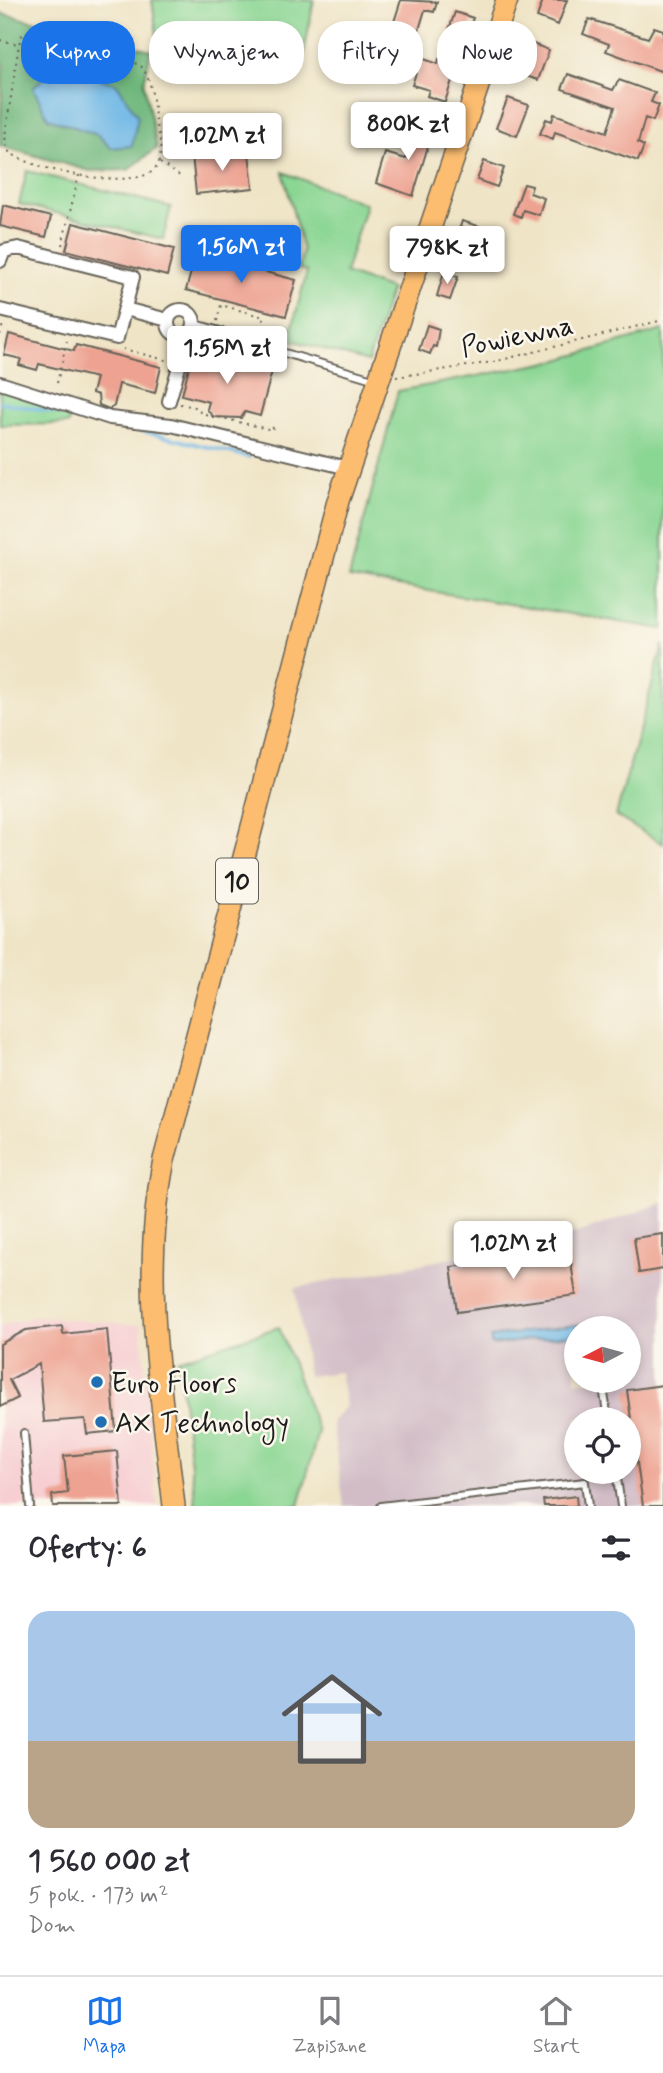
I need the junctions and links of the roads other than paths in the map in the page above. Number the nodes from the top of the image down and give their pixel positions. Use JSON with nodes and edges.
{"nodes":[{"id":1,"x":507,"y":0,"type":"edge"},
{"id":2,"x":0,"y":261,"type":"edge"},
{"id":3,"x":125,"y":309,"type":"junction"},
{"id":4,"x":3,"y":312,"type":"edge"},
{"id":5,"x":168,"y":320,"type":"junction"},
{"id":6,"x":192,"y":331,"type":"junction"},
{"id":7,"x":278,"y":351,"type":"joint"},
{"id":8,"x":378,"y":381,"type":"junction"},
{"id":9,"x":0,"y":383,"type":"edge"},
{"id":10,"x":169,"y":401,"type":"road end"},
{"id":11,"x":348,"y":468,"type":"junction"},
{"id":12,"x":24,"y":1433,"type":"dead end"},
{"id":13,"x":618,"y":1484,"type":"edge"},
{"id":14,"x":30,"y":1506,"type":"edge"},
{"id":15,"x":174,"y":1506,"type":"edge"},
{"id":16,"x":381,"y":1506,"type":"edge"},
{"id":17,"x":588,"y":1506,"type":"edge"},
{"id":18,"x":621,"y":1506,"type":"edge"}],
"edges":[{"from":1,"to":8,"type":"main road","number":"10"},
{"from":2,"to":3,"type":"street"},
{"from":3,"to":4,"type":"street"},
{"from":3,"to":5,"type":"street"},
{"from":5,"to":6,"type":"street"},
{"from":5,"to":6,"type":"street"},
{"from":6,"to":7,"type":"street"},
{"from":6,"to":10,"type":"street"},
{"from":7,"to":8,"type":"lane"},
{"from":8,"to":11,"type":"main road","number":"10"},
{"from":9,"to":11,"type":"street"},
{"from":11,"to":15,"type":"main road","number":"10"},
{"from":12,"to":14,"type":"lane"},
{"from":13,"to":18,"type":"lane"},
{"from":16,"to":17,"type":"lane"}]}
